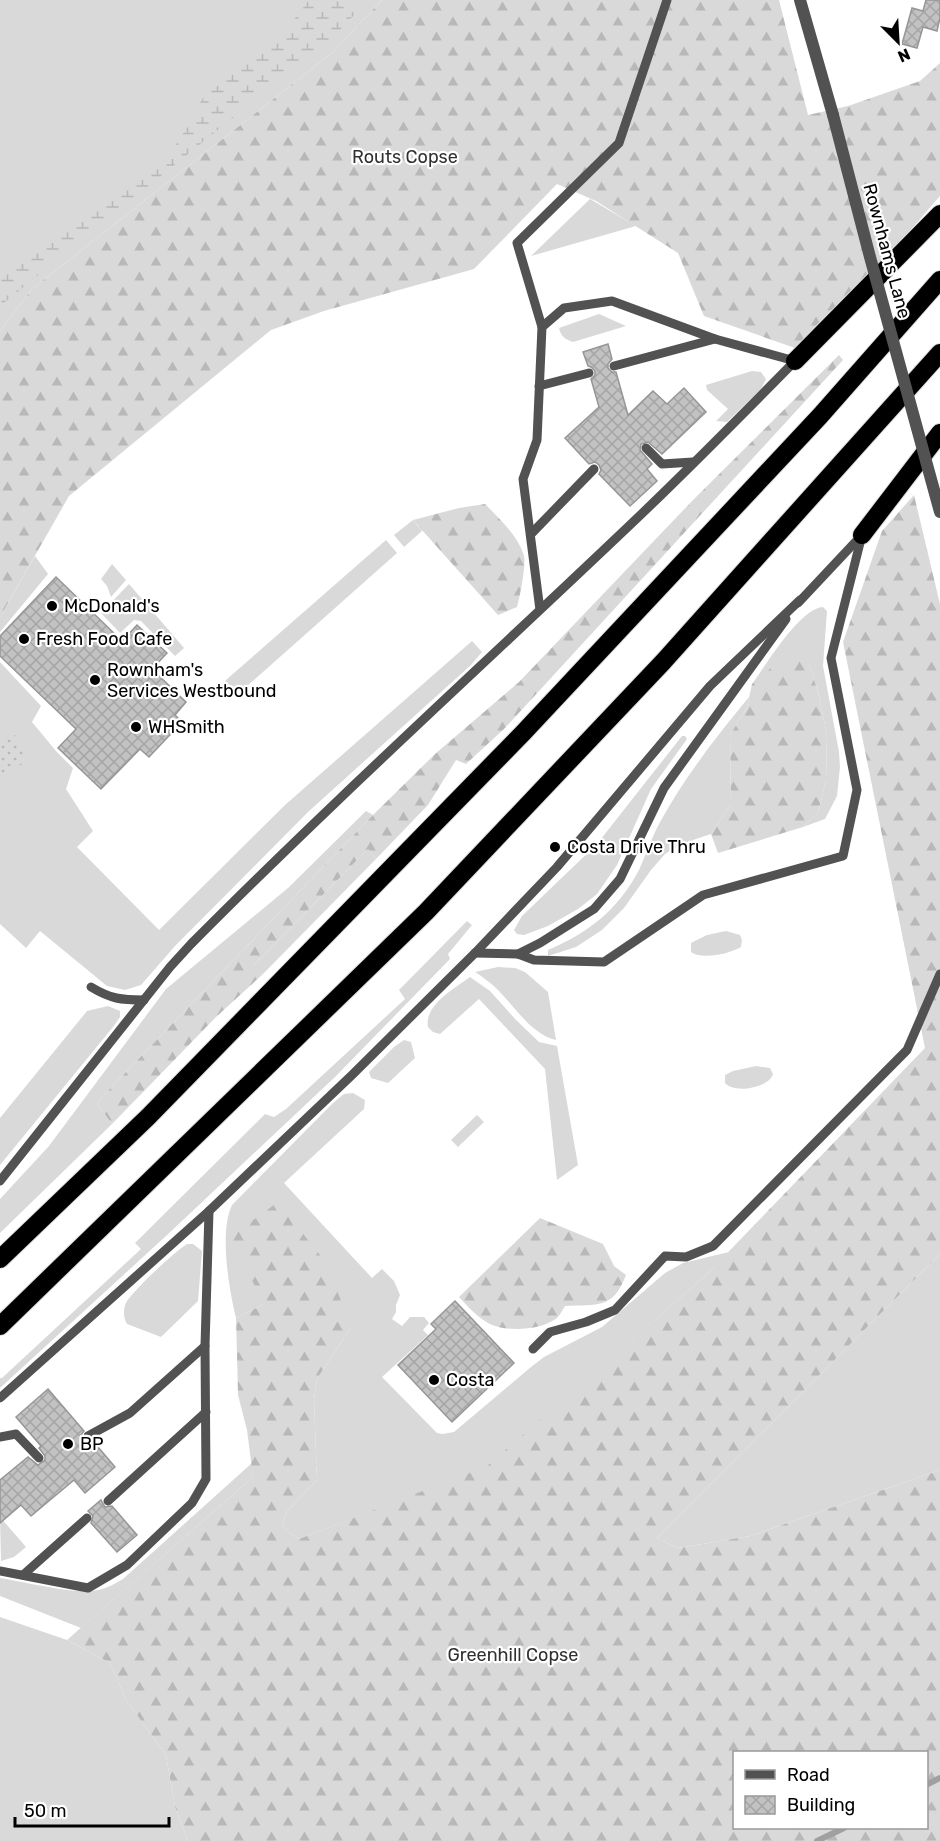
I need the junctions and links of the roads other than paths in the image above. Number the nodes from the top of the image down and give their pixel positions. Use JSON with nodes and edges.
{"nodes":[{"id":1,"x":667,"y":0,"type":"edge"},
{"id":2,"x":800,"y":0,"type":"edge"},
{"id":3,"x":940,"y":214,"type":"edge"},
{"id":4,"x":940,"y":280,"type":"edge"},
{"id":5,"x":542,"y":327,"type":"junction"},
{"id":6,"x":715,"y":339,"type":"junction"},
{"id":7,"x":940,"y":352,"type":"edge"},
{"id":8,"x":795,"y":361,"type":"junction"},
{"id":9,"x":614,"y":366,"type":"dead end"},
{"id":10,"x":590,"y":373,"type":"dead end"},
{"id":11,"x":539,"y":386,"type":"junction"},
{"id":12,"x":940,"y":433,"type":"edge"},
{"id":13,"x":646,"y":448,"type":"dead end"},
{"id":14,"x":693,"y":462,"type":"junction"},
{"id":15,"x":594,"y":469,"type":"dead end"},
{"id":16,"x":940,"y":512,"type":"edge"},
{"id":17,"x":531,"y":534,"type":"junction"},
{"id":18,"x":862,"y":535,"type":"junction"},
{"id":19,"x":800,"y":600,"type":"junction"},
{"id":20,"x":540,"y":610,"type":"junction"},
{"id":21,"x":475,"y":953,"type":"junction"},
{"id":22,"x":518,"y":954,"type":"junction"},
{"id":23,"x":940,"y":974,"type":"edge"},
{"id":24,"x":91,"y":987,"type":"dead end"},
{"id":25,"x":144,"y":1000,"type":"junction"},
{"id":26,"x":0,"y":1181,"type":"edge"},
{"id":27,"x":208,"y":1211,"type":"junction"},
{"id":28,"x":0,"y":1259,"type":"edge"},
{"id":29,"x":0,"y":1326,"type":"edge"},
{"id":30,"x":205,"y":1346,"type":"junction"},
{"id":31,"x":533,"y":1350,"type":"dead end"},
{"id":32,"x":0,"y":1398,"type":"edge"},
{"id":33,"x":206,"y":1412,"type":"junction"},
{"id":34,"x":88,"y":1436,"type":"dead end"},
{"id":35,"x":0,"y":1437,"type":"edge"},
{"id":36,"x":39,"y":1458,"type":"dead end"},
{"id":37,"x":108,"y":1501,"type":"dead end"},
{"id":38,"x":87,"y":1518,"type":"dead end"},
{"id":39,"x":0,"y":1571,"type":"edge"},
{"id":40,"x":23,"y":1575,"type":"junction"}],
"edges":[{"from":1,"to":5,"type":"lane"},
{"from":2,"to":16,"type":"street","name":"Rownhams Lane","bridge":true},
{"from":3,"to":8,"type":"highway"},
{"from":4,"to":28,"type":"highway"},
{"from":5,"to":6,"type":"lane"},
{"from":5,"to":11,"type":"lane"},
{"from":6,"to":8,"type":"lane"},
{"from":6,"to":9,"type":"lane"},
{"from":7,"to":29,"type":"highway"},
{"from":8,"to":14,"type":"lane"},
{"from":10,"to":11,"type":"lane"},
{"from":11,"to":17,"type":"lane"},
{"from":12,"to":18,"type":"highway"},
{"from":13,"to":14,"type":"lane"},
{"from":14,"to":20,"type":"lane"},
{"from":15,"to":17,"type":"lane"},
{"from":17,"to":20,"type":"lane"},
{"from":18,"to":19,"type":"lane"},
{"from":18,"to":22,"type":"lane"},
{"from":19,"to":21,"type":"lane"},
{"from":19,"to":22,"type":"lane"},
{"from":20,"to":25,"type":"lane"},
{"from":21,"to":22,"type":"lane"},
{"from":21,"to":27,"type":"lane"},
{"from":23,"to":31,"type":"lane"},
{"from":24,"to":25,"type":"lane"},
{"from":25,"to":26,"type":"lane"},
{"from":27,"to":30,"type":"lane"},
{"from":27,"to":32,"type":"lane"},
{"from":30,"to":33,"type":"lane"},
{"from":30,"to":34,"type":"lane"},
{"from":33,"to":37,"type":"lane"},
{"from":33,"to":40,"type":"lane"},
{"from":35,"to":36,"type":"lane"},
{"from":38,"to":40,"type":"lane"},
{"from":39,"to":40,"type":"lane"}]}
